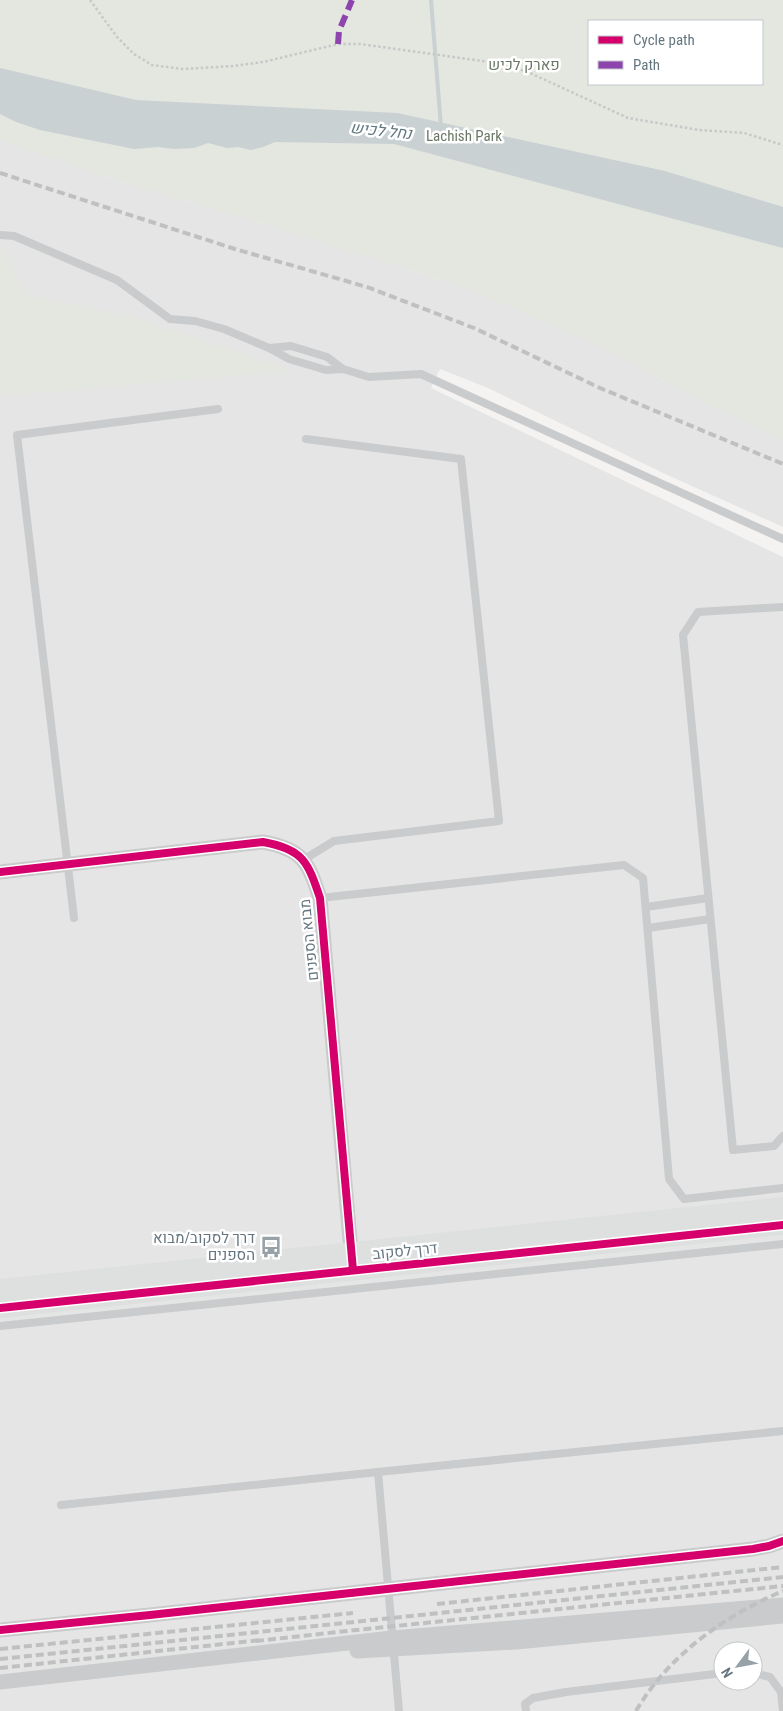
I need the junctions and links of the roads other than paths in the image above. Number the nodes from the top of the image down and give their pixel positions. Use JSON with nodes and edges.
{"nodes":[{"id":1,"x":0,"y":235,"type":"edge"},
{"id":2,"x":268,"y":348,"type":"junction"},
{"id":3,"x":343,"y":369,"type":"junction"},
{"id":4,"x":218,"y":409,"type":"dead end"},
{"id":5,"x":306,"y":439,"type":"dead end"},
{"id":6,"x":783,"y":539,"type":"edge"},
{"id":7,"x":783,"y":607,"type":"edge"},
{"id":8,"x":303,"y":860,"type":"junction"},
{"id":9,"x":68,"y":864,"type":"junction"},
{"id":10,"x":0,"y":872,"type":"edge"},
{"id":11,"x":320,"y":898,"type":"junction"},
{"id":12,"x":708,"y":898,"type":"junction"},
{"id":13,"x":646,"y":907,"type":"junction"},
{"id":14,"x":74,"y":918,"type":"dead end"},
{"id":15,"x":710,"y":919,"type":"junction"},
{"id":16,"x":648,"y":928,"type":"junction"},
{"id":17,"x":783,"y":1136,"type":"edge"},
{"id":18,"x":783,"y":1188,"type":"edge"},
{"id":19,"x":783,"y":1207,"type":"edge"},
{"id":20,"x":783,"y":1225,"type":"edge"},
{"id":21,"x":783,"y":1244,"type":"edge"},
{"id":22,"x":352,"y":1261,"type":"junction"},
{"id":23,"x":0,"y":1289,"type":"edge"},
{"id":24,"x":0,"y":1308,"type":"edge"},
{"id":25,"x":0,"y":1326,"type":"edge"},
{"id":26,"x":783,"y":1431,"type":"edge"},
{"id":27,"x":378,"y":1472,"type":"junction"},
{"id":28,"x":62,"y":1505,"type":"dead end"},
{"id":29,"x":783,"y":1541,"type":"edge"},
{"id":30,"x":388,"y":1589,"type":"junction"},
{"id":31,"x":783,"y":1605,"type":"edge"},
{"id":32,"x":783,"y":1616,"type":"edge"},
{"id":33,"x":0,"y":1630,"type":"edge"},
{"id":34,"x":393,"y":1644,"type":"junction"},
{"id":35,"x":713,"y":1674,"type":"edge"},
{"id":36,"x":763,"y":1675,"type":"edge"},
{"id":37,"x":0,"y":1682,"type":"edge"},
{"id":38,"x":0,"y":1689,"type":"edge"},
{"id":39,"x":399,"y":1711,"type":"edge"},
{"id":40,"x":526,"y":1711,"type":"edge"},
{"id":41,"x":783,"y":1711,"type":"edge"}],
"edges":[{"from":1,"to":2,"type":"lane"},
{"from":2,"to":3,"type":"lane"},
{"from":2,"to":3,"type":"lane"},
{"from":3,"to":6,"type":"lane"},
{"from":4,"to":9,"type":"lane"},
{"from":5,"to":8,"type":"lane"},
{"from":7,"to":12,"type":"lane"},
{"from":8,"to":9,"type":"street","name":"מבוא הספנים"},
{"from":8,"to":11,"type":"street","name":"מבוא הספנים"},
{"from":9,"to":10,"type":"street","name":"מבוא הספנים"},
{"from":9,"to":14,"type":"lane"},
{"from":11,"to":13,"type":"lane"},
{"from":11,"to":22,"type":"street","name":"מבוא הספנים"},
{"from":12,"to":13,"type":"lane"},
{"from":12,"to":15,"type":"lane"},
{"from":13,"to":16,"type":"lane"},
{"from":15,"to":16,"type":"lane"},
{"from":15,"to":17,"type":"lane"},
{"from":16,"to":18,"type":"lane"},
{"from":19,"to":22,"type":"street","name":"דרך לסקוב"},
{"from":20,"to":22,"type":"street","name":"דרך לסקוב"},
{"from":21,"to":25,"type":"lane"},
{"from":22,"to":23,"type":"street","name":"דרך לסקוב"},
{"from":22,"to":24,"type":"street","name":"דרך לסקוב"},
{"from":26,"to":27,"type":"lane"},
{"from":27,"to":28,"type":"lane"},
{"from":27,"to":30,"type":"lane"},
{"from":29,"to":30,"type":"street"},
{"from":30,"to":33,"type":"street"},
{"from":30,"to":34,"type":"lane"},
{"from":31,"to":34,"type":"street"},
{"from":32,"to":34,"type":"street"},
{"from":34,"to":37,"type":"street"},
{"from":34,"to":38,"type":"street"},
{"from":34,"to":39,"type":"lane"},
{"from":35,"to":40,"type":"lane"},
{"from":36,"to":41,"type":"lane"}]}
